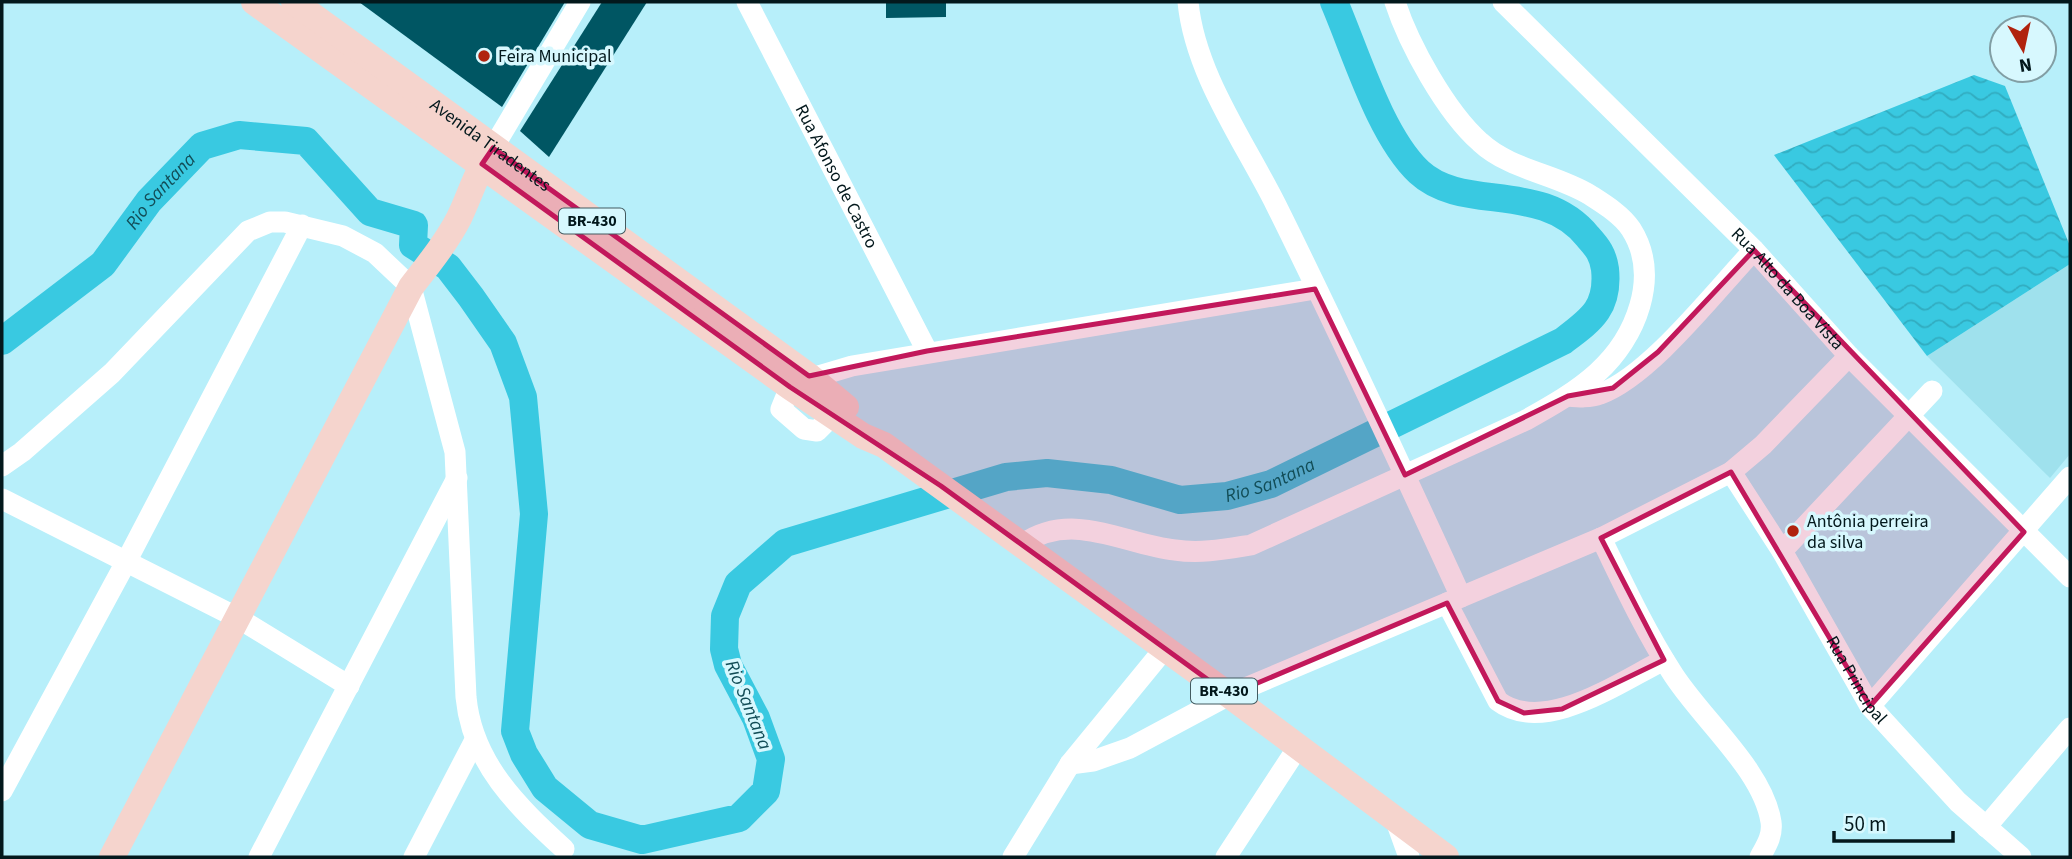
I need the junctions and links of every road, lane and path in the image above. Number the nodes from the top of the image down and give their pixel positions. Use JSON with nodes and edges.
{"nodes":[{"id":1,"x":254,"y":2,"type":"edge"},
{"id":2,"x":294,"y":2,"type":"edge"},
{"id":3,"x":580,"y":2,"type":"edge"},
{"id":4,"x":1188,"y":2,"type":"edge"},
{"id":5,"x":1395,"y":2,"type":"edge"},
{"id":6,"x":1503,"y":2,"type":"edge"},
{"id":7,"x":747,"y":3,"type":"edge"},
{"id":8,"x":487,"y":156,"type":"junction"},
{"id":9,"x":302,"y":225,"type":"junction"},
{"id":10,"x":1754,"y":250,"type":"junction"},
{"id":11,"x":419,"y":277,"type":"junction"},
{"id":12,"x":1315,"y":289,"type":"junction"},
{"id":13,"x":927,"y":351,"type":"junction"},
{"id":14,"x":1849,"y":356,"type":"junction"},
{"id":15,"x":799,"y":382,"type":"junction"},
{"id":16,"x":1932,"y":391,"type":"dead end"},
{"id":17,"x":1568,"y":397,"type":"junction"},
{"id":18,"x":838,"y":411,"type":"junction"},
{"id":19,"x":1911,"y":415,"type":"junction"},
{"id":20,"x":2,"y":466,"type":"edge"},
{"id":21,"x":1731,"y":472,"type":"junction"},
{"id":22,"x":1405,"y":475,"type":"junction"},
{"id":23,"x":458,"y":476,"type":"junction"},
{"id":24,"x":2070,"y":477,"type":"edge"},
{"id":25,"x":2,"y":499,"type":"edge"},
{"id":26,"x":2024,"y":532,"type":"junction"},
{"id":27,"x":1601,"y":538,"type":"junction"},
{"id":28,"x":1023,"y":544,"type":"junction"},
{"id":29,"x":1782,"y":551,"type":"junction"},
{"id":30,"x":126,"y":562,"type":"junction"},
{"id":31,"x":2070,"y":577,"type":"edge"},
{"id":32,"x":1454,"y":600,"type":"junction"},
{"id":33,"x":238,"y":618,"type":"junction"},
{"id":34,"x":1165,"y":648,"type":"junction"},
{"id":35,"x":1664,"y":660,"type":"junction"},
{"id":36,"x":349,"y":686,"type":"junction"},
{"id":37,"x":1229,"y":695,"type":"junction"},
{"id":38,"x":1870,"y":706,"type":"junction"},
{"id":39,"x":2070,"y":728,"type":"edge"},
{"id":40,"x":475,"y":740,"type":"junction"},
{"id":41,"x":1298,"y":747,"type":"junction"},
{"id":42,"x":1070,"y":764,"type":"junction"},
{"id":43,"x":2,"y":791,"type":"edge"},
{"id":44,"x":1396,"y":821,"type":"junction"},
{"id":45,"x":1986,"y":827,"type":"junction"},
{"id":46,"x":564,"y":849,"type":"dead end"},
{"id":47,"x":112,"y":857,"type":"edge"},
{"id":48,"x":259,"y":857,"type":"edge"},
{"id":49,"x":414,"y":857,"type":"edge"},
{"id":50,"x":1013,"y":857,"type":"edge"},
{"id":51,"x":1226,"y":857,"type":"edge"},
{"id":52,"x":1409,"y":857,"type":"edge"},
{"id":53,"x":1446,"y":857,"type":"edge"},
{"id":54,"x":1760,"y":857,"type":"edge"},
{"id":55,"x":2021,"y":857,"type":"edge"}],
"edges":[{"from":1,"to":8,"type":"main road","number":"BR-430"},
{"from":2,"to":8,"type":"main road","name":"Avenida Tiradentes","number":"BR-430"},
{"from":3,"to":8,"type":"street"},
{"from":4,"to":12,"type":"street"},
{"from":5,"to":17,"type":"street"},
{"from":6,"to":10,"type":"street","name":"Rua Alto da Boa Vista"},
{"from":7,"to":13,"type":"street","name":"Rua Afonso de Castro"},
{"from":8,"to":11,"type":"main road"},
{"from":8,"to":15,"type":"main road","number":"BR-430"},
{"from":9,"to":11,"type":"street"},
{"from":9,"to":20,"type":"street"},
{"from":9,"to":30,"type":"street"},
{"from":10,"to":14,"type":"street","name":"Rua Alto da Boa Vista"},
{"from":10,"to":17,"type":"street"},
{"from":11,"to":23,"type":"street"},
{"from":11,"to":33,"type":"main road"},
{"from":12,"to":13,"type":"street"},
{"from":12,"to":22,"type":"street"},
{"from":13,"to":15,"type":"street"},
{"from":14,"to":19,"type":"street","name":"Rua Alto da Boa Vista"},
{"from":14,"to":21,"type":"street"},
{"from":15,"to":18,"type":"main road","number":"BR-430"},
{"from":15,"to":18,"type":"street"},
{"from":16,"to":19,"type":"street"},
{"from":17,"to":22,"type":"street"},
{"from":18,"to":28,"type":"main road","number":"BR-430"},
{"from":19,"to":26,"type":"street","name":"Rua Alto da Boa Vista"},
{"from":19,"to":29,"type":"street"},
{"from":21,"to":27,"type":"street"},
{"from":21,"to":29,"type":"street","name":"Rua Principal"},
{"from":22,"to":28,"type":"street"},
{"from":22,"to":32,"type":"street"},
{"from":23,"to":36,"type":"street"},
{"from":23,"to":40,"type":"street"},
{"from":24,"to":26,"type":"street"},
{"from":25,"to":30,"type":"street"},
{"from":26,"to":31,"type":"street","name":"Rua Alto da Boa Vista"},
{"from":26,"to":38,"type":"street"},
{"from":27,"to":32,"type":"street"},
{"from":27,"to":35,"type":"street"},
{"from":28,"to":34,"type":"main road","number":"BR-430"},
{"from":29,"to":38,"type":"street","name":"Rua Principal"},
{"from":30,"to":33,"type":"street"},
{"from":30,"to":43,"type":"street"},
{"from":32,"to":35,"type":"street"},
{"from":32,"to":37,"type":"street"},
{"from":33,"to":36,"type":"street"},
{"from":33,"to":47,"type":"main road"},
{"from":34,"to":37,"type":"main road","number":"BR-430"},
{"from":34,"to":42,"type":"street"},
{"from":35,"to":54,"type":"street"},
{"from":36,"to":48,"type":"street"},
{"from":37,"to":41,"type":"main road","number":"BR-430"},
{"from":37,"to":42,"type":"street"},
{"from":38,"to":45,"type":"street","name":"Rua Principal"},
{"from":39,"to":45,"type":"street"},
{"from":40,"to":46,"type":"street"},
{"from":40,"to":49,"type":"street"},
{"from":41,"to":44,"type":"main road","number":"BR-430"},
{"from":41,"to":51,"type":"street"},
{"from":42,"to":50,"type":"street"},
{"from":44,"to":52,"type":"street"},
{"from":44,"to":53,"type":"main road","number":"BR-430"},
{"from":45,"to":55,"type":"street","name":"Rua Principal"}]}
